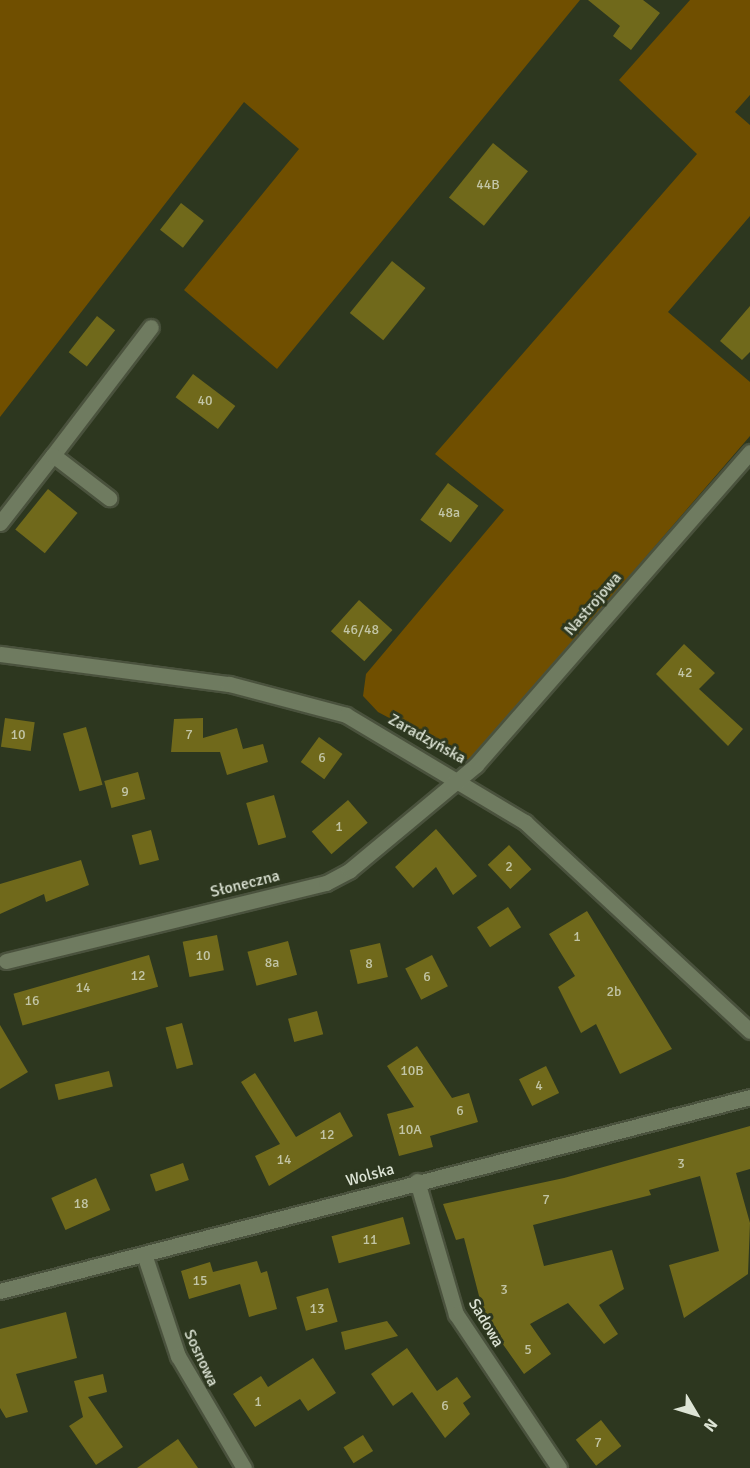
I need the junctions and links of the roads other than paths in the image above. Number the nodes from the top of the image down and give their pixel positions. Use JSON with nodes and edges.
{"nodes":[{"id":1,"x":151,"y":327,"type":"dead end"},
{"id":2,"x":750,"y":452,"type":"edge"},
{"id":3,"x":53,"y":455,"type":"junction"},
{"id":4,"x":109,"y":498,"type":"dead end"},
{"id":5,"x":0,"y":522,"type":"edge"},
{"id":6,"x":0,"y":654,"type":"edge"},
{"id":7,"x":462,"y":779,"type":"junction"},
{"id":8,"x":6,"y":961,"type":"dead end"},
{"id":9,"x":750,"y":1031,"type":"edge"},
{"id":10,"x":750,"y":1097,"type":"edge"},
{"id":11,"x":417,"y":1181,"type":"junction"},
{"id":12,"x":144,"y":1254,"type":"junction"},
{"id":13,"x":0,"y":1291,"type":"edge"},
{"id":14,"x":244,"y":1468,"type":"edge"},
{"id":15,"x":559,"y":1468,"type":"edge"}],
"edges":[{"from":1,"to":3,"type":"street"},
{"from":2,"to":7,"type":"street","name":"Nastrojowa"},
{"from":3,"to":4,"type":"street"},
{"from":3,"to":5,"type":"street"},
{"from":6,"to":7,"type":"street","name":"Zaradzyńska"},
{"from":7,"to":8,"type":"street","name":"Słoneczna"},
{"from":7,"to":9,"type":"street","name":"Zaradzyńska"},
{"from":10,"to":11,"type":"street","name":"Wolska"},
{"from":11,"to":12,"type":"street","name":"Wolska"},
{"from":11,"to":15,"type":"street","name":"Sadowa"},
{"from":12,"to":13,"type":"street","name":"Wolska"},
{"from":12,"to":14,"type":"street","name":"Sosnowa"}]}
